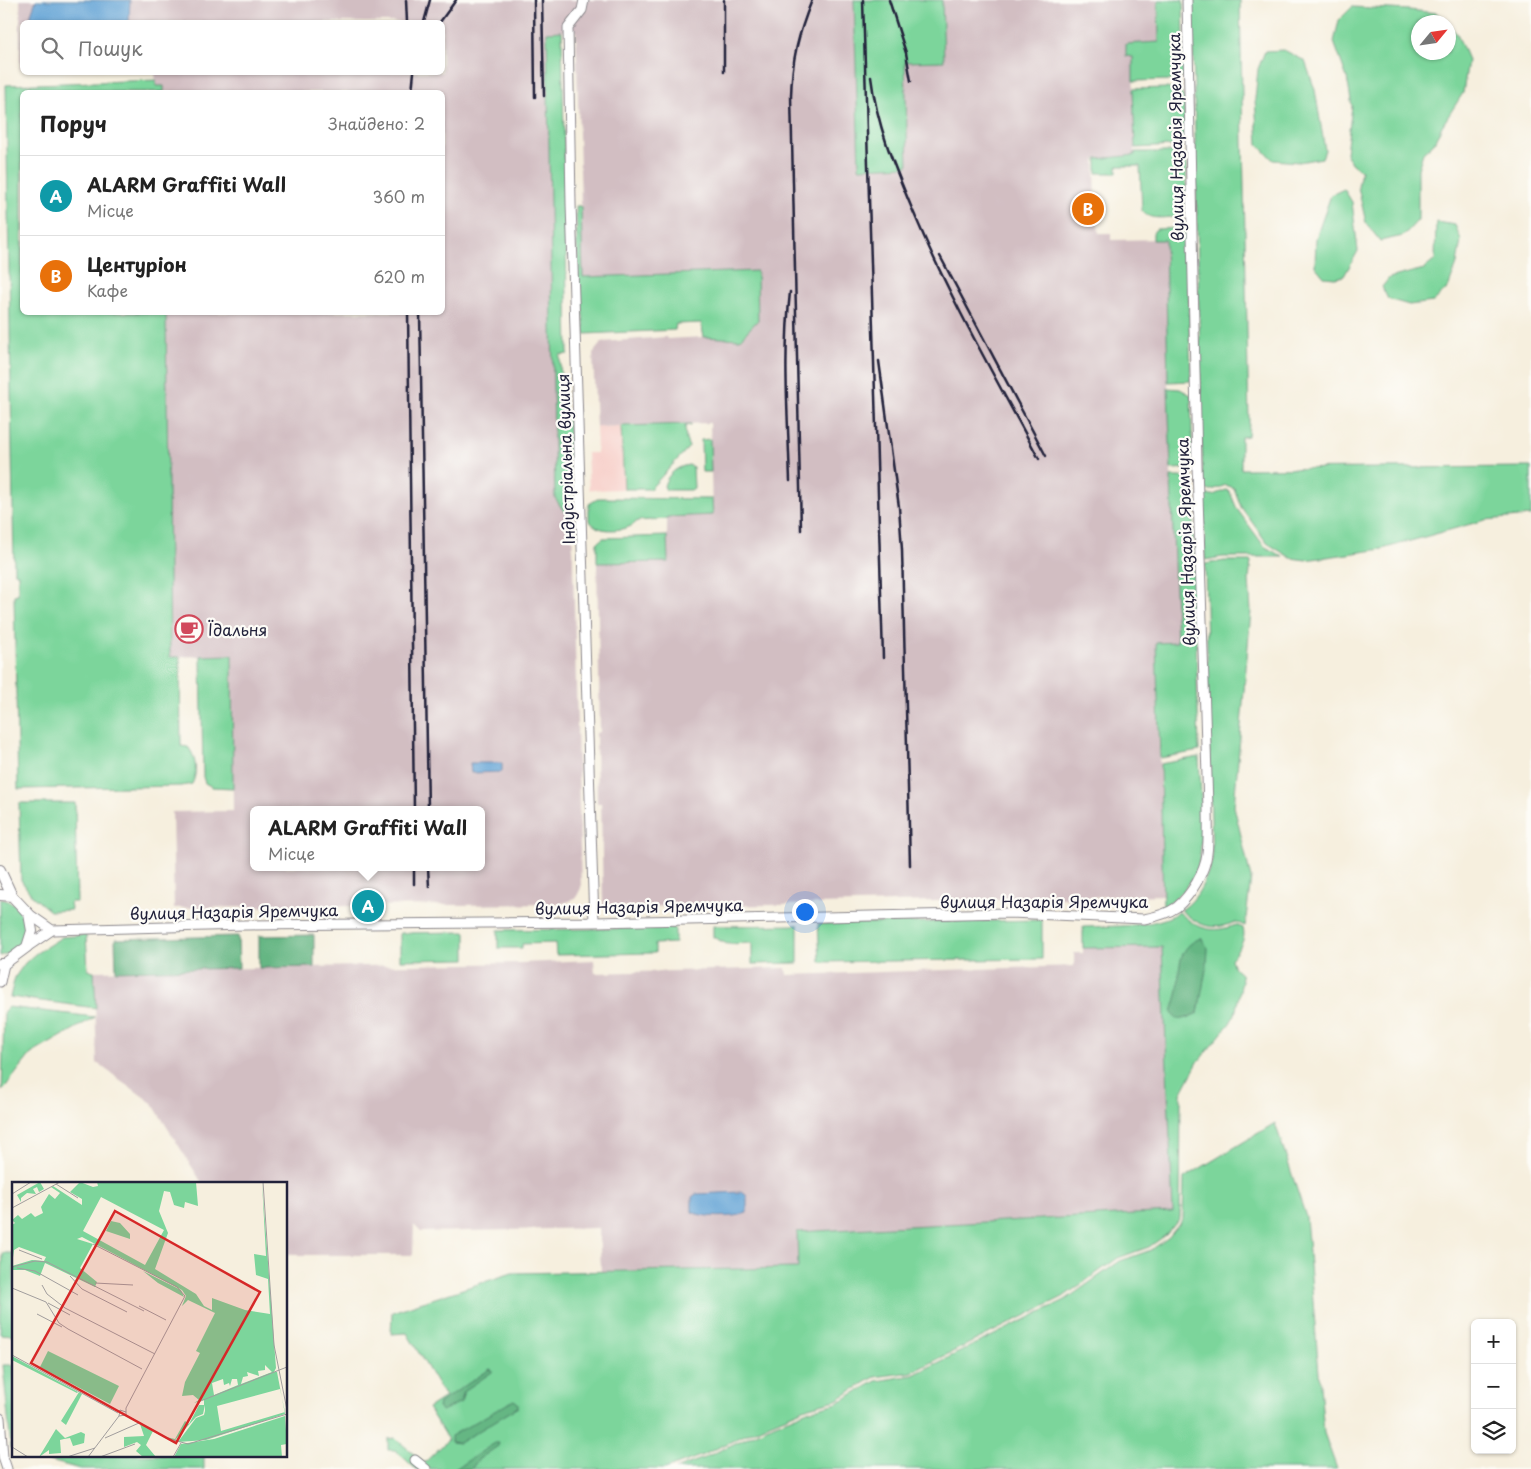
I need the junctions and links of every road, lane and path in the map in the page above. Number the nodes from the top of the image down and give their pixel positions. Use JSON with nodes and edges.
{"nodes":[{"id":1,"x":584,"y":0,"type":"edge"},
{"id":2,"x":1187,"y":0,"type":"edge"},
{"id":3,"x":0,"y":870,"type":"edge"},
{"id":4,"x":0,"y":895,"type":"edge"},
{"id":5,"x":12,"y":896,"type":"junction"},
{"id":6,"x":29,"y":914,"type":"junction"},
{"id":7,"x":594,"y":922,"type":"junction"},
{"id":8,"x":52,"y":930,"type":"junction"},
{"id":9,"x":27,"y":947,"type":"junction"},
{"id":10,"x":2,"y":964,"type":"edge"},
{"id":11,"x":0,"y":982,"type":"edge"},
{"id":12,"x":0,"y":1418,"type":"edge"},
{"id":13,"x":415,"y":1460,"type":"dead end"},
{"id":14,"x":8,"y":1469,"type":"edge"},
{"id":15,"x":426,"y":1469,"type":"edge"}],
"edges":[{"from":1,"to":7,"type":"street","name":"Індустріальна вулиця"},
{"from":2,"to":7,"type":"street","name":"вулиця Назарія Яремчука"},
{"from":3,"to":5,"type":"street"},
{"from":4,"to":5,"type":"street"},
{"from":5,"to":6,"type":"street"},
{"from":6,"to":8,"type":"street"},
{"from":6,"to":9,"type":"street"},
{"from":7,"to":8,"type":"street","name":"вулиця Назарія Яремчука"},
{"from":8,"to":9,"type":"street"},
{"from":9,"to":10,"type":"street"},
{"from":10,"to":11,"type":"street"},
{"from":12,"to":14,"type":"street"},
{"from":13,"to":15,"type":"street"}]}
